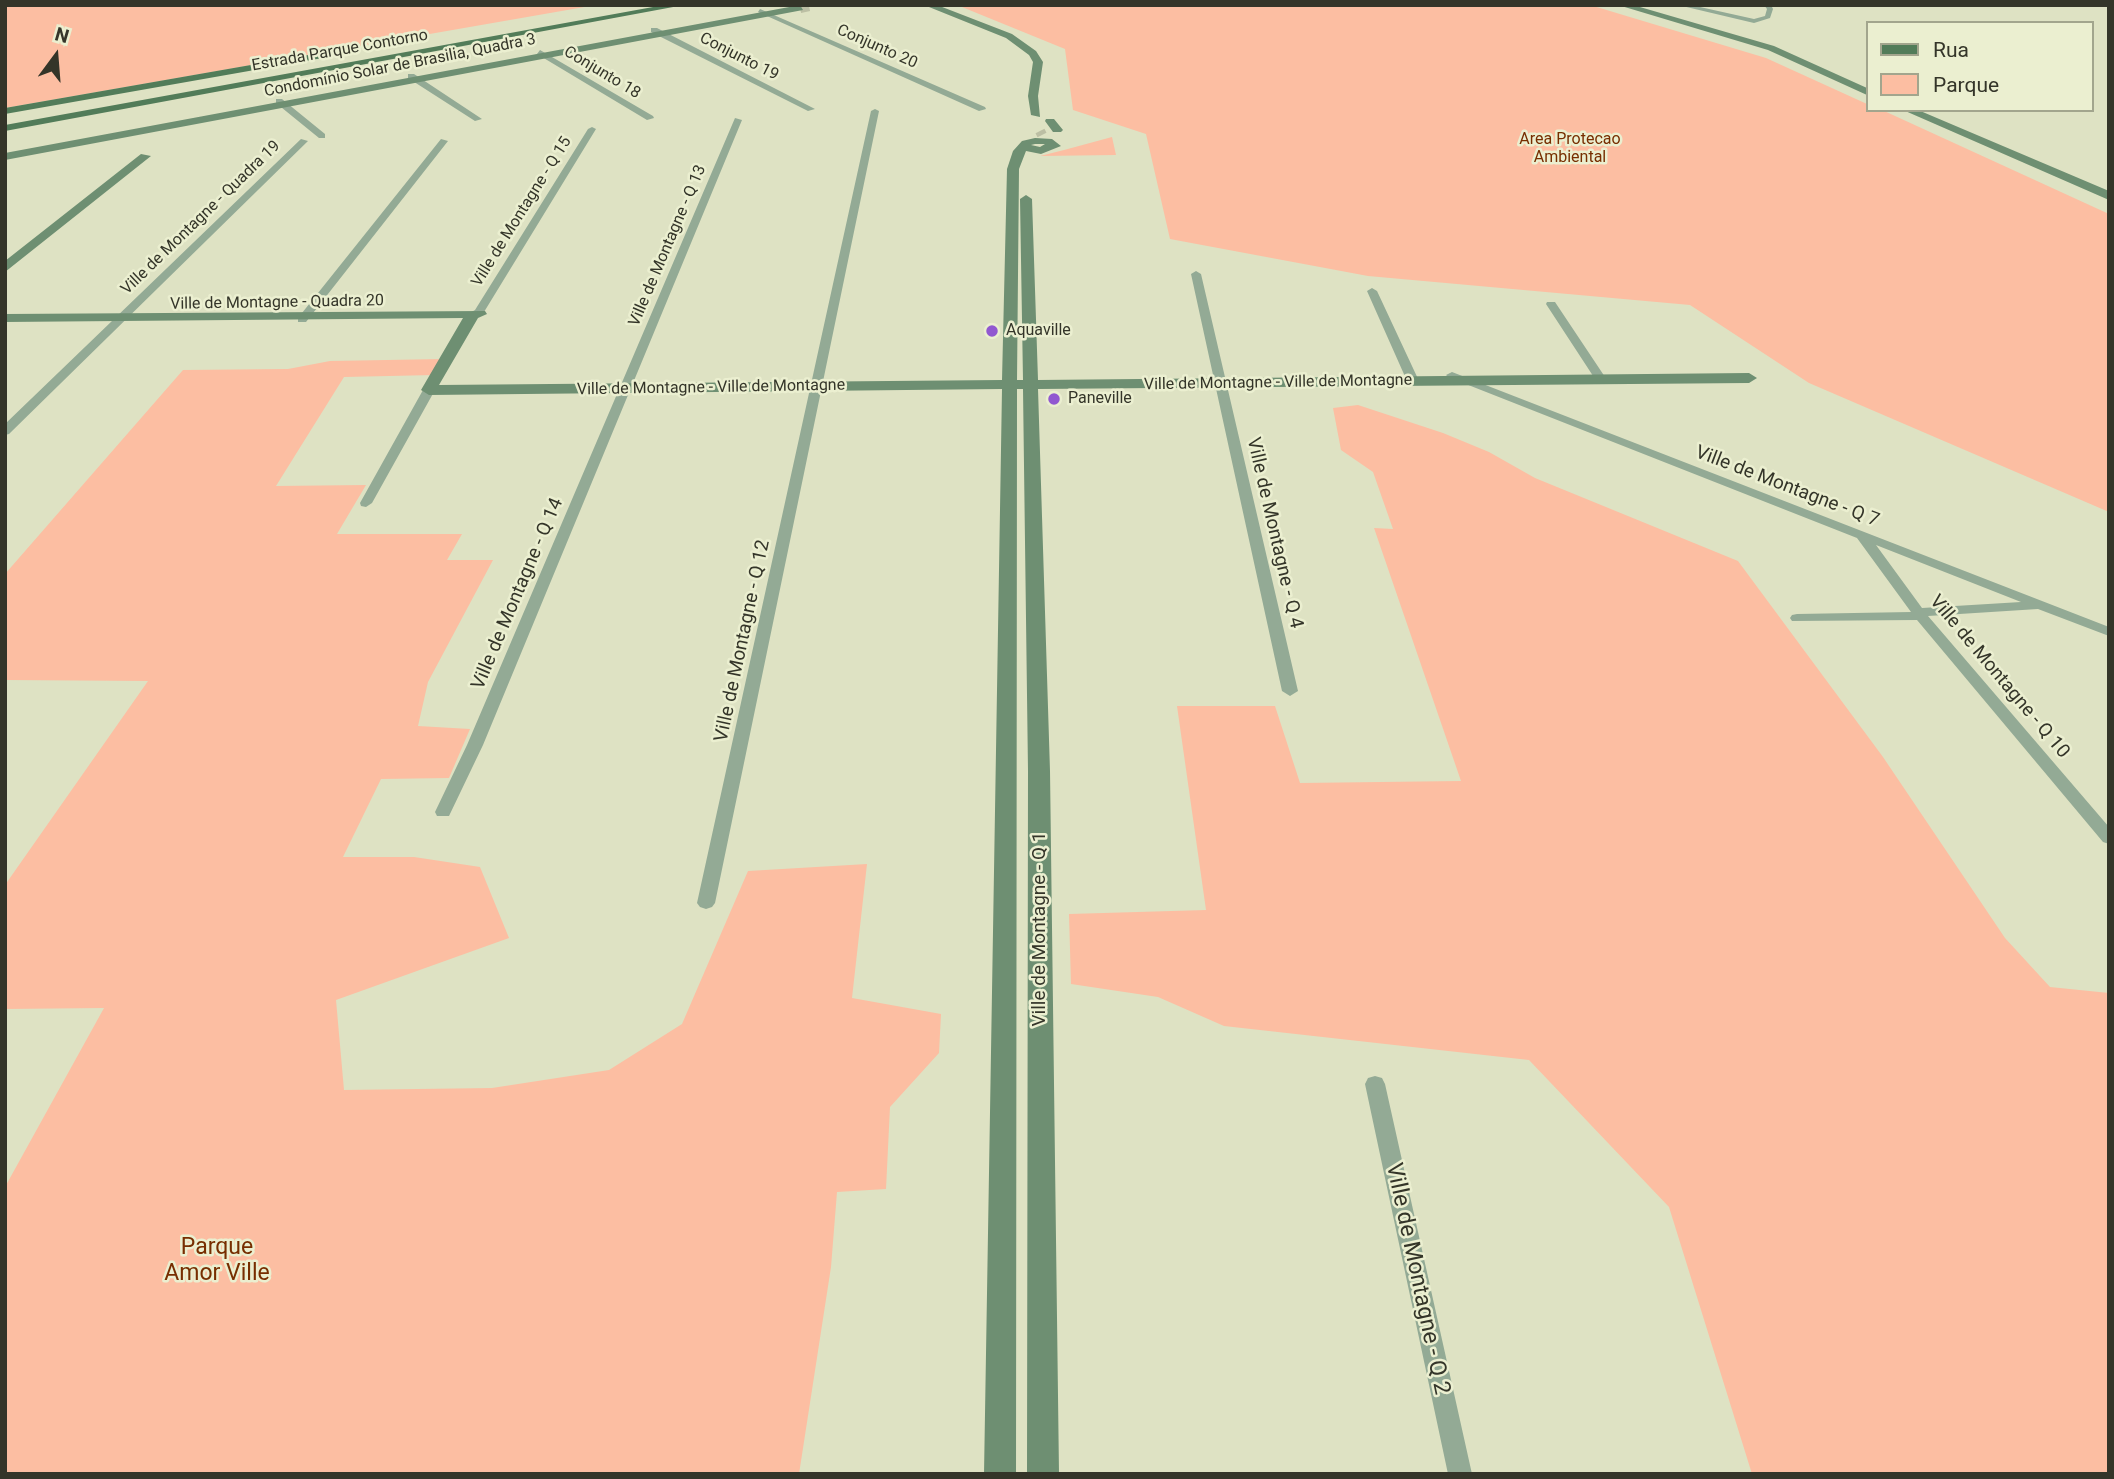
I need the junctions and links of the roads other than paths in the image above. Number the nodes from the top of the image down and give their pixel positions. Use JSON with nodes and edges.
{"nodes":[{"id":1,"x":680,"y":5,"type":"edge"},
{"id":2,"x":928,"y":5,"type":"edge"},
{"id":3,"x":1622,"y":5,"type":"edge"},
{"id":4,"x":1681,"y":5,"type":"edge"},
{"id":5,"x":1767,"y":5,"type":"edge"},
{"id":6,"x":796,"y":7,"type":"edge"},
{"id":7,"x":764,"y":12,"type":"junction"},
{"id":8,"x":988,"y":29,"type":"junction"},
{"id":9,"x":657,"y":32,"type":"junction"},
{"id":10,"x":357,"y":49,"type":"dead end"},
{"id":11,"x":542,"y":54,"type":"junction"},
{"id":12,"x":414,"y":78,"type":"junction"},
{"id":13,"x":1866,"y":92,"type":"edge"},
{"id":14,"x":1022,"y":95,"type":"dead end"},
{"id":15,"x":281,"y":103,"type":"junction"},
{"id":16,"x":811,"y":109,"type":"dead end"},
{"id":17,"x":982,"y":109,"type":"dead end"},
{"id":18,"x":5,"y":111,"type":"edge"},
{"id":19,"x":875,"y":111,"type":"dead end"},
{"id":20,"x":1913,"y":112,"type":"edge"},
{"id":21,"x":650,"y":118,"type":"dead end"},
{"id":22,"x":478,"y":119,"type":"dead end"},
{"id":23,"x":738,"y":120,"type":"dead end"},
{"id":24,"x":5,"y":128,"type":"edge"},
{"id":25,"x":592,"y":129,"type":"dead end"},
{"id":26,"x":322,"y":136,"type":"dead end"},
{"id":27,"x":444,"y":141,"type":"dead end"},
{"id":28,"x":304,"y":142,"type":"dead end"},
{"id":29,"x":5,"y":155,"type":"edge"},
{"id":30,"x":2109,"y":196,"type":"edge"},
{"id":31,"x":1019,"y":208,"type":"junction"},
{"id":32,"x":5,"y":260,"type":"edge"},
{"id":33,"x":5,"y":268,"type":"edge"},
{"id":34,"x":1196,"y":274,"type":"dead end"},
{"id":35,"x":1372,"y":290,"type":"dead end"},
{"id":36,"x":1011,"y":292,"type":"junction"},
{"id":37,"x":1028,"y":292,"type":"junction"},
{"id":38,"x":1550,"y":304,"type":"dead end"},
{"id":39,"x":476,"y":315,"type":"junction"},
{"id":40,"x":304,"y":317,"type":"junction"},
{"id":41,"x":5,"y":318,"type":"edge"},
{"id":42,"x":118,"y":321,"type":"junction"},
{"id":43,"x":5,"y":324,"type":"edge"},
{"id":44,"x":1743,"y":375,"type":"dead end"},
{"id":45,"x":1599,"y":376,"type":"junction"},
{"id":46,"x":1412,"y":378,"type":"junction"},
{"id":47,"x":1467,"y":378,"type":"junction"},
{"id":48,"x":1219,"y":380,"type":"junction"},
{"id":49,"x":1019,"y":382,"type":"junction"},
{"id":50,"x":818,"y":384,"type":"junction"},
{"id":51,"x":626,"y":386,"type":"junction"},
{"id":52,"x":432,"y":389,"type":"junction"},
{"id":53,"x":5,"y":431,"type":"edge"},
{"id":54,"x":1021,"y":501,"type":"junction"},
{"id":55,"x":366,"y":503,"type":"dead end"},
{"id":56,"x":1860,"y":531,"type":"junction"},
{"id":57,"x":2060,"y":603,"type":"junction"},
{"id":58,"x":2041,"y":606,"type":"junction"},
{"id":59,"x":1920,"y":614,"type":"junction"},
{"id":60,"x":1797,"y":618,"type":"dead end"},
{"id":61,"x":2109,"y":622,"type":"edge"},
{"id":62,"x":2109,"y":632,"type":"edge"},
{"id":63,"x":1290,"y":691,"type":"dead end"},
{"id":64,"x":1008,"y":769,"type":"junction"},
{"id":65,"x":1039,"y":771,"type":"junction"},
{"id":66,"x":443,"y":812,"type":"dead end"},
{"id":67,"x":2109,"y":838,"type":"edge"},
{"id":68,"x":706,"y":903,"type":"dead end"},
{"id":69,"x":1375,"y":1084,"type":"dead end"},
{"id":70,"x":1000,"y":1474,"type":"edge"},
{"id":71,"x":1043,"y":1474,"type":"edge"},
{"id":72,"x":1460,"y":1474,"type":"edge"}],
"edges":[{"from":1,"to":24,"type":"main road","name":"Estrada Parque Contorno"},
{"from":2,"to":8,"type":"street"},
{"from":3,"to":13,"type":"street"},
{"from":4,"to":5,"type":"street"},
{"from":6,"to":7,"type":"street","name":"Condomínio Solar de Brasilia, Quadra 3"},
{"from":7,"to":9,"type":"street","name":"Condomínio Solar de Brasilia, Quadra 3"},
{"from":7,"to":17,"type":"street","name":"Conjunto 20"},
{"from":8,"to":14,"type":"street"},
{"from":8,"to":31,"type":"street"},
{"from":9,"to":11,"type":"street","name":"Condomínio Solar de Brasilia, Quadra 3"},
{"from":9,"to":16,"type":"street","name":"Conjunto 19"},
{"from":10,"to":18,"type":"main road","name":"Estrada Parque Contorno"},
{"from":11,"to":12,"type":"street","name":"Condomínio Solar de Brasilia, Quadra 3"},
{"from":11,"to":21,"type":"street","name":"Conjunto 18"},
{"from":12,"to":15,"type":"street","name":"Condomínio Solar de Brasilia, Quadra 3"},
{"from":12,"to":22,"type":"street"},
{"from":15,"to":26,"type":"street"},
{"from":15,"to":29,"type":"street","name":"Condomínio Solar de Brasilia, Quadra 3"},
{"from":19,"to":50,"type":"street","name":"Ville de Montagne - Q 12"},
{"from":20,"to":30,"type":"street"},
{"from":23,"to":51,"type":"street","name":"Ville de Montagne - Q 13"},
{"from":25,"to":39,"type":"street","name":"Ville de Montagne - Q 15"},
{"from":27,"to":40,"type":"street"},
{"from":28,"to":42,"type":"street","name":"Ville de Montagne - Quadra 19"},
{"from":31,"to":36,"type":"street"},
{"from":31,"to":37,"type":"street"},
{"from":32,"to":33,"type":"street"},
{"from":34,"to":48,"type":"street","name":"Ville de Montagne - Q 4"},
{"from":35,"to":46,"type":"street"},
{"from":36,"to":37,"type":"street"},
{"from":36,"to":49,"type":"street"},
{"from":37,"to":49,"type":"street"},
{"from":38,"to":45,"type":"street"},
{"from":39,"to":40,"type":"street","name":"Ville de Montagne - Quadra 20"},
{"from":39,"to":52,"type":"street"},
{"from":40,"to":42,"type":"street","name":"Ville de Montagne - Quadra 20"},
{"from":41,"to":42,"type":"street","name":"Ville de Montagne - Quadra 20"},
{"from":42,"to":43,"type":"street","name":"Ville de Montagne - Quadra 20"},
{"from":42,"to":53,"type":"street","name":"Ville de Montagne - Quadra 19"},
{"from":44,"to":45,"type":"street","name":"Ville de Montagne - Ville de Montagne"},
{"from":45,"to":47,"type":"street","name":"Ville de Montagne - Ville de Montagne"},
{"from":46,"to":47,"type":"street","name":"Ville de Montagne - Ville de Montagne"},
{"from":46,"to":48,"type":"street","name":"Ville de Montagne - Ville de Montagne"},
{"from":47,"to":56,"type":"street","name":"Ville de Montagne - Q 7"},
{"from":47,"to":56,"type":"street","name":"Ville de Montagne - Q 7"},
{"from":48,"to":49,"type":"street","name":"Ville de Montagne - Ville de Montagne"},
{"from":48,"to":63,"type":"street","name":"Ville de Montagne - Q 4"},
{"from":49,"to":50,"type":"street","name":"Ville de Montagne - Ville de Montagne"},
{"from":49,"to":54,"type":"street","name":"Ville de Montagne - Q 1"},
{"from":50,"to":51,"type":"street","name":"Ville de Montagne - Ville de Montagne"},
{"from":50,"to":68,"type":"street","name":"Ville de Montagne - Q 12"},
{"from":51,"to":52,"type":"street","name":"Ville de Montagne - Ville de Montagne"},
{"from":51,"to":66,"type":"street","name":"Ville de Montagne - Q 14"},
{"from":52,"to":55,"type":"street"},
{"from":54,"to":64,"type":"street","name":"Ville de Montagne - Q 1"},
{"from":54,"to":65,"type":"street","name":"Ville de Montagne - Q 1"},
{"from":56,"to":57,"type":"street","name":"Ville de Montagne - Q 7"},
{"from":56,"to":58,"type":"street","name":"Ville de Montagne - Q 7"},
{"from":56,"to":59,"type":"street","name":"Ville de Montagne - Q 10"},
{"from":57,"to":58,"type":"street"},
{"from":57,"to":61,"type":"street","name":"Ville de Montagne - Q 7"},
{"from":58,"to":59,"type":"street"},
{"from":58,"to":62,"type":"street","name":"Ville de Montagne - Q 7"},
{"from":59,"to":60,"type":"street"},
{"from":59,"to":67,"type":"street","name":"Ville de Montagne - Q 10"},
{"from":64,"to":65,"type":"street"},
{"from":64,"to":70,"type":"street","name":"Ville de Montagne - Q 1"},
{"from":65,"to":71,"type":"street","name":"Ville de Montagne - Q 1"},
{"from":69,"to":72,"type":"street","name":"Ville de Montagne - Q 2"}]}
